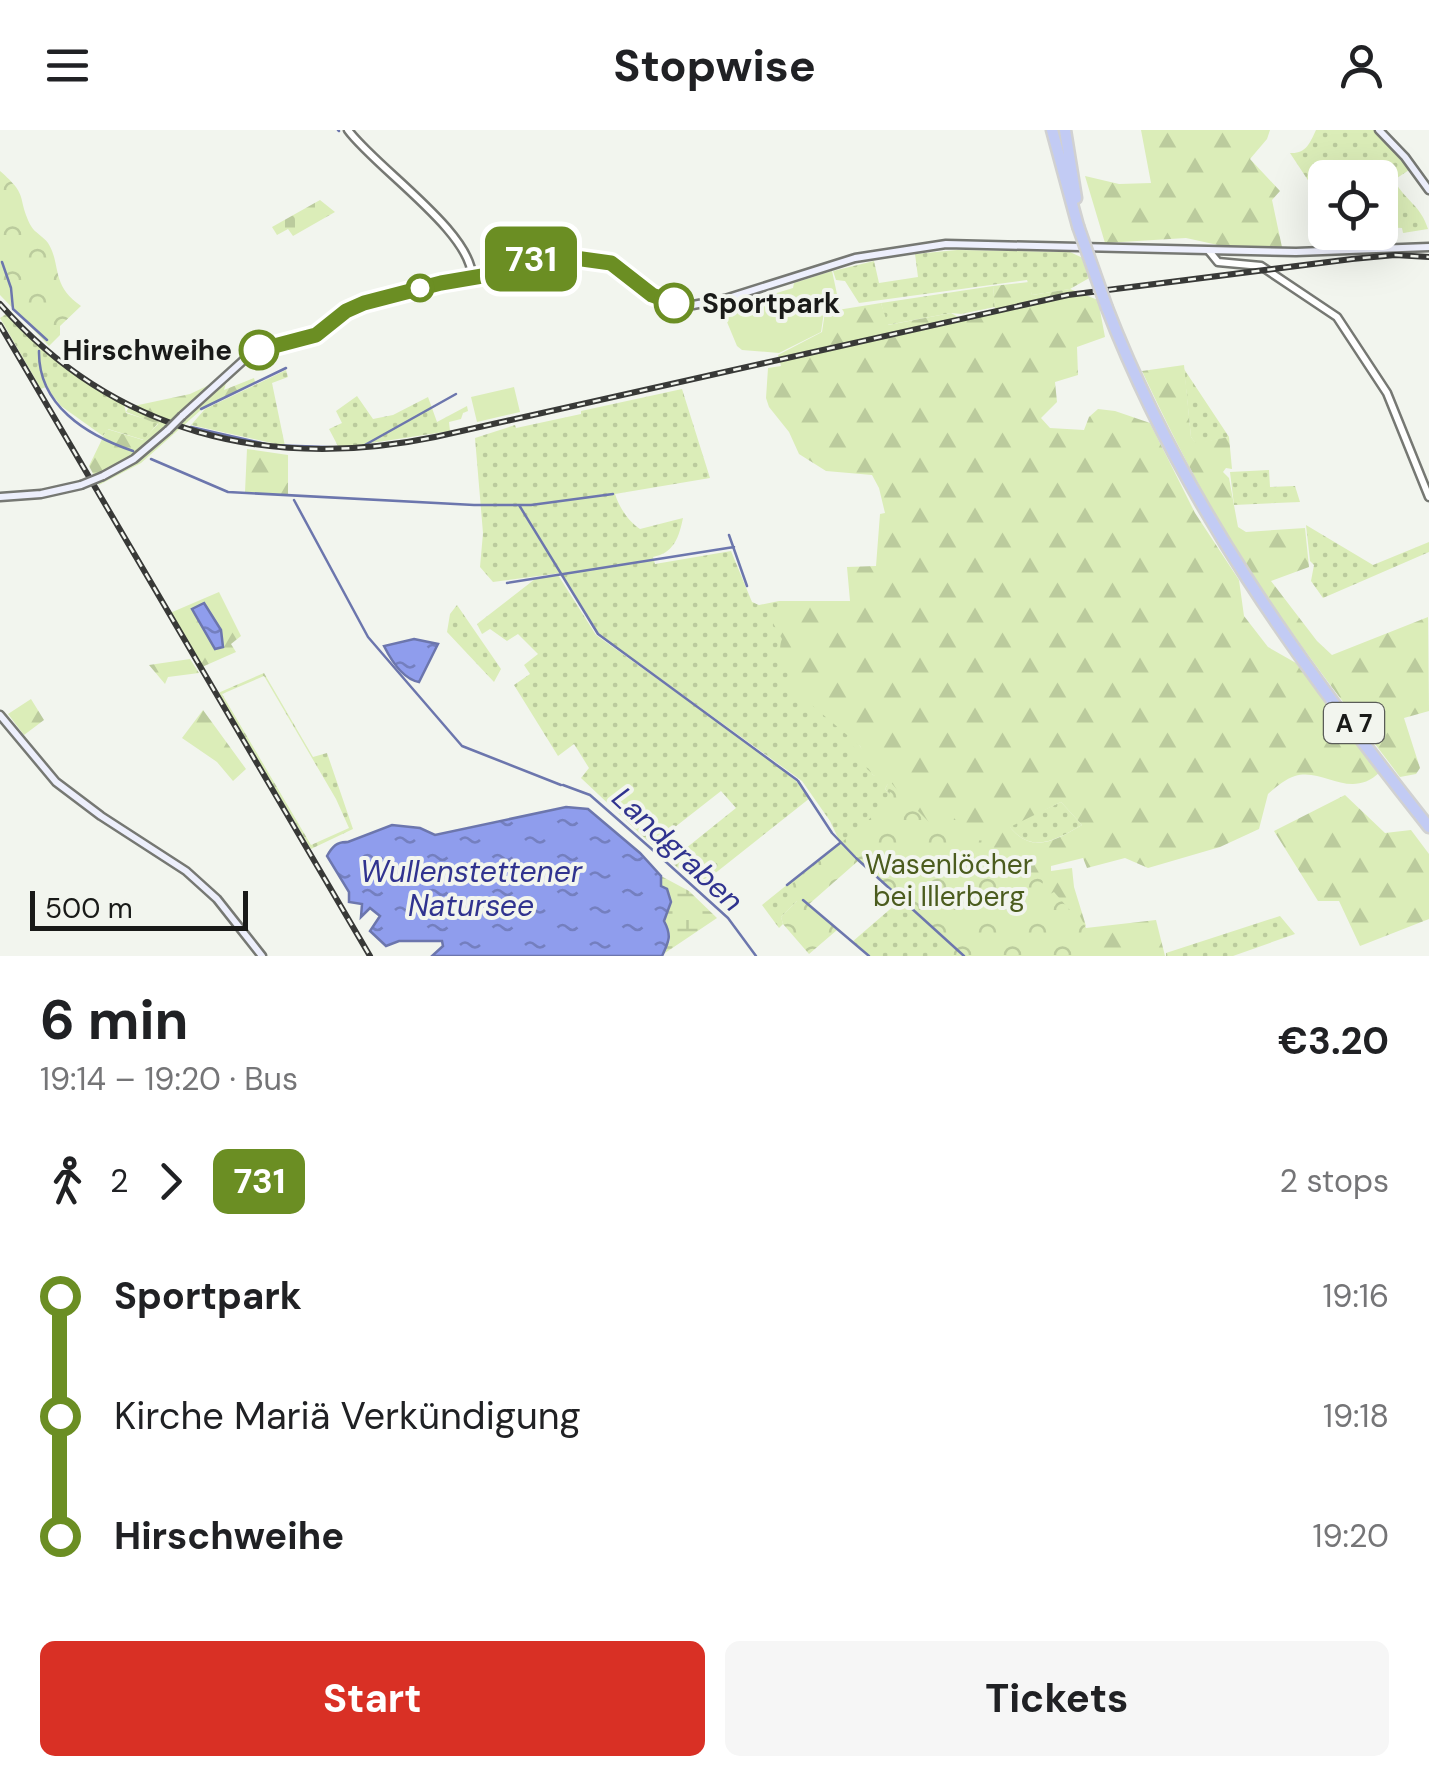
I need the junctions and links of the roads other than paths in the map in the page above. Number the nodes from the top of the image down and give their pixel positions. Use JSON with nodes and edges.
{"nodes":[{"id":1,"x":348,"y":130,"type":"edge"},
{"id":2,"x":1059,"y":130,"type":"edge"},
{"id":3,"x":1379,"y":130,"type":"edge"},
{"id":4,"x":1429,"y":190,"type":"edge"},
{"id":5,"x":1082,"y":225,"type":"junction"},
{"id":6,"x":1429,"y":247,"type":"edge"},
{"id":7,"x":1209,"y":250,"type":"junction"},
{"id":8,"x":472,"y":278,"type":"junction"},
{"id":9,"x":1180,"y":463,"type":"junction"},
{"id":10,"x":0,"y":497,"type":"edge"},
{"id":11,"x":1429,"y":497,"type":"edge"},
{"id":12,"x":0,"y":715,"type":"edge"},
{"id":13,"x":8,"y":726,"type":"junction"},
{"id":14,"x":0,"y":733,"type":"edge"},
{"id":15,"x":1429,"y":818,"type":"edge"},
{"id":16,"x":1429,"y":827,"type":"edge"},
{"id":17,"x":262,"y":956,"type":"edge"}],
"edges":[{"from":1,"to":8,"type":"street"},
{"from":2,"to":5,"type":"highway","number":"A 7"},
{"from":2,"to":5,"type":"highway","number":"A 7"},
{"from":3,"to":4,"type":"main road"},
{"from":5,"to":9,"type":"highway","number":"A 7","bridge":true},
{"from":6,"to":7,"type":"main road"},
{"from":7,"to":8,"type":"main road"},
{"from":7,"to":11,"type":"street"},
{"from":8,"to":10,"type":"main road","bridge":true},
{"from":9,"to":15,"type":"highway","number":"A 7"},
{"from":9,"to":16,"type":"highway","number":"A 7"},
{"from":12,"to":13,"type":"main road"},
{"from":13,"to":14,"type":"street"},
{"from":13,"to":17,"type":"main road"}]}
